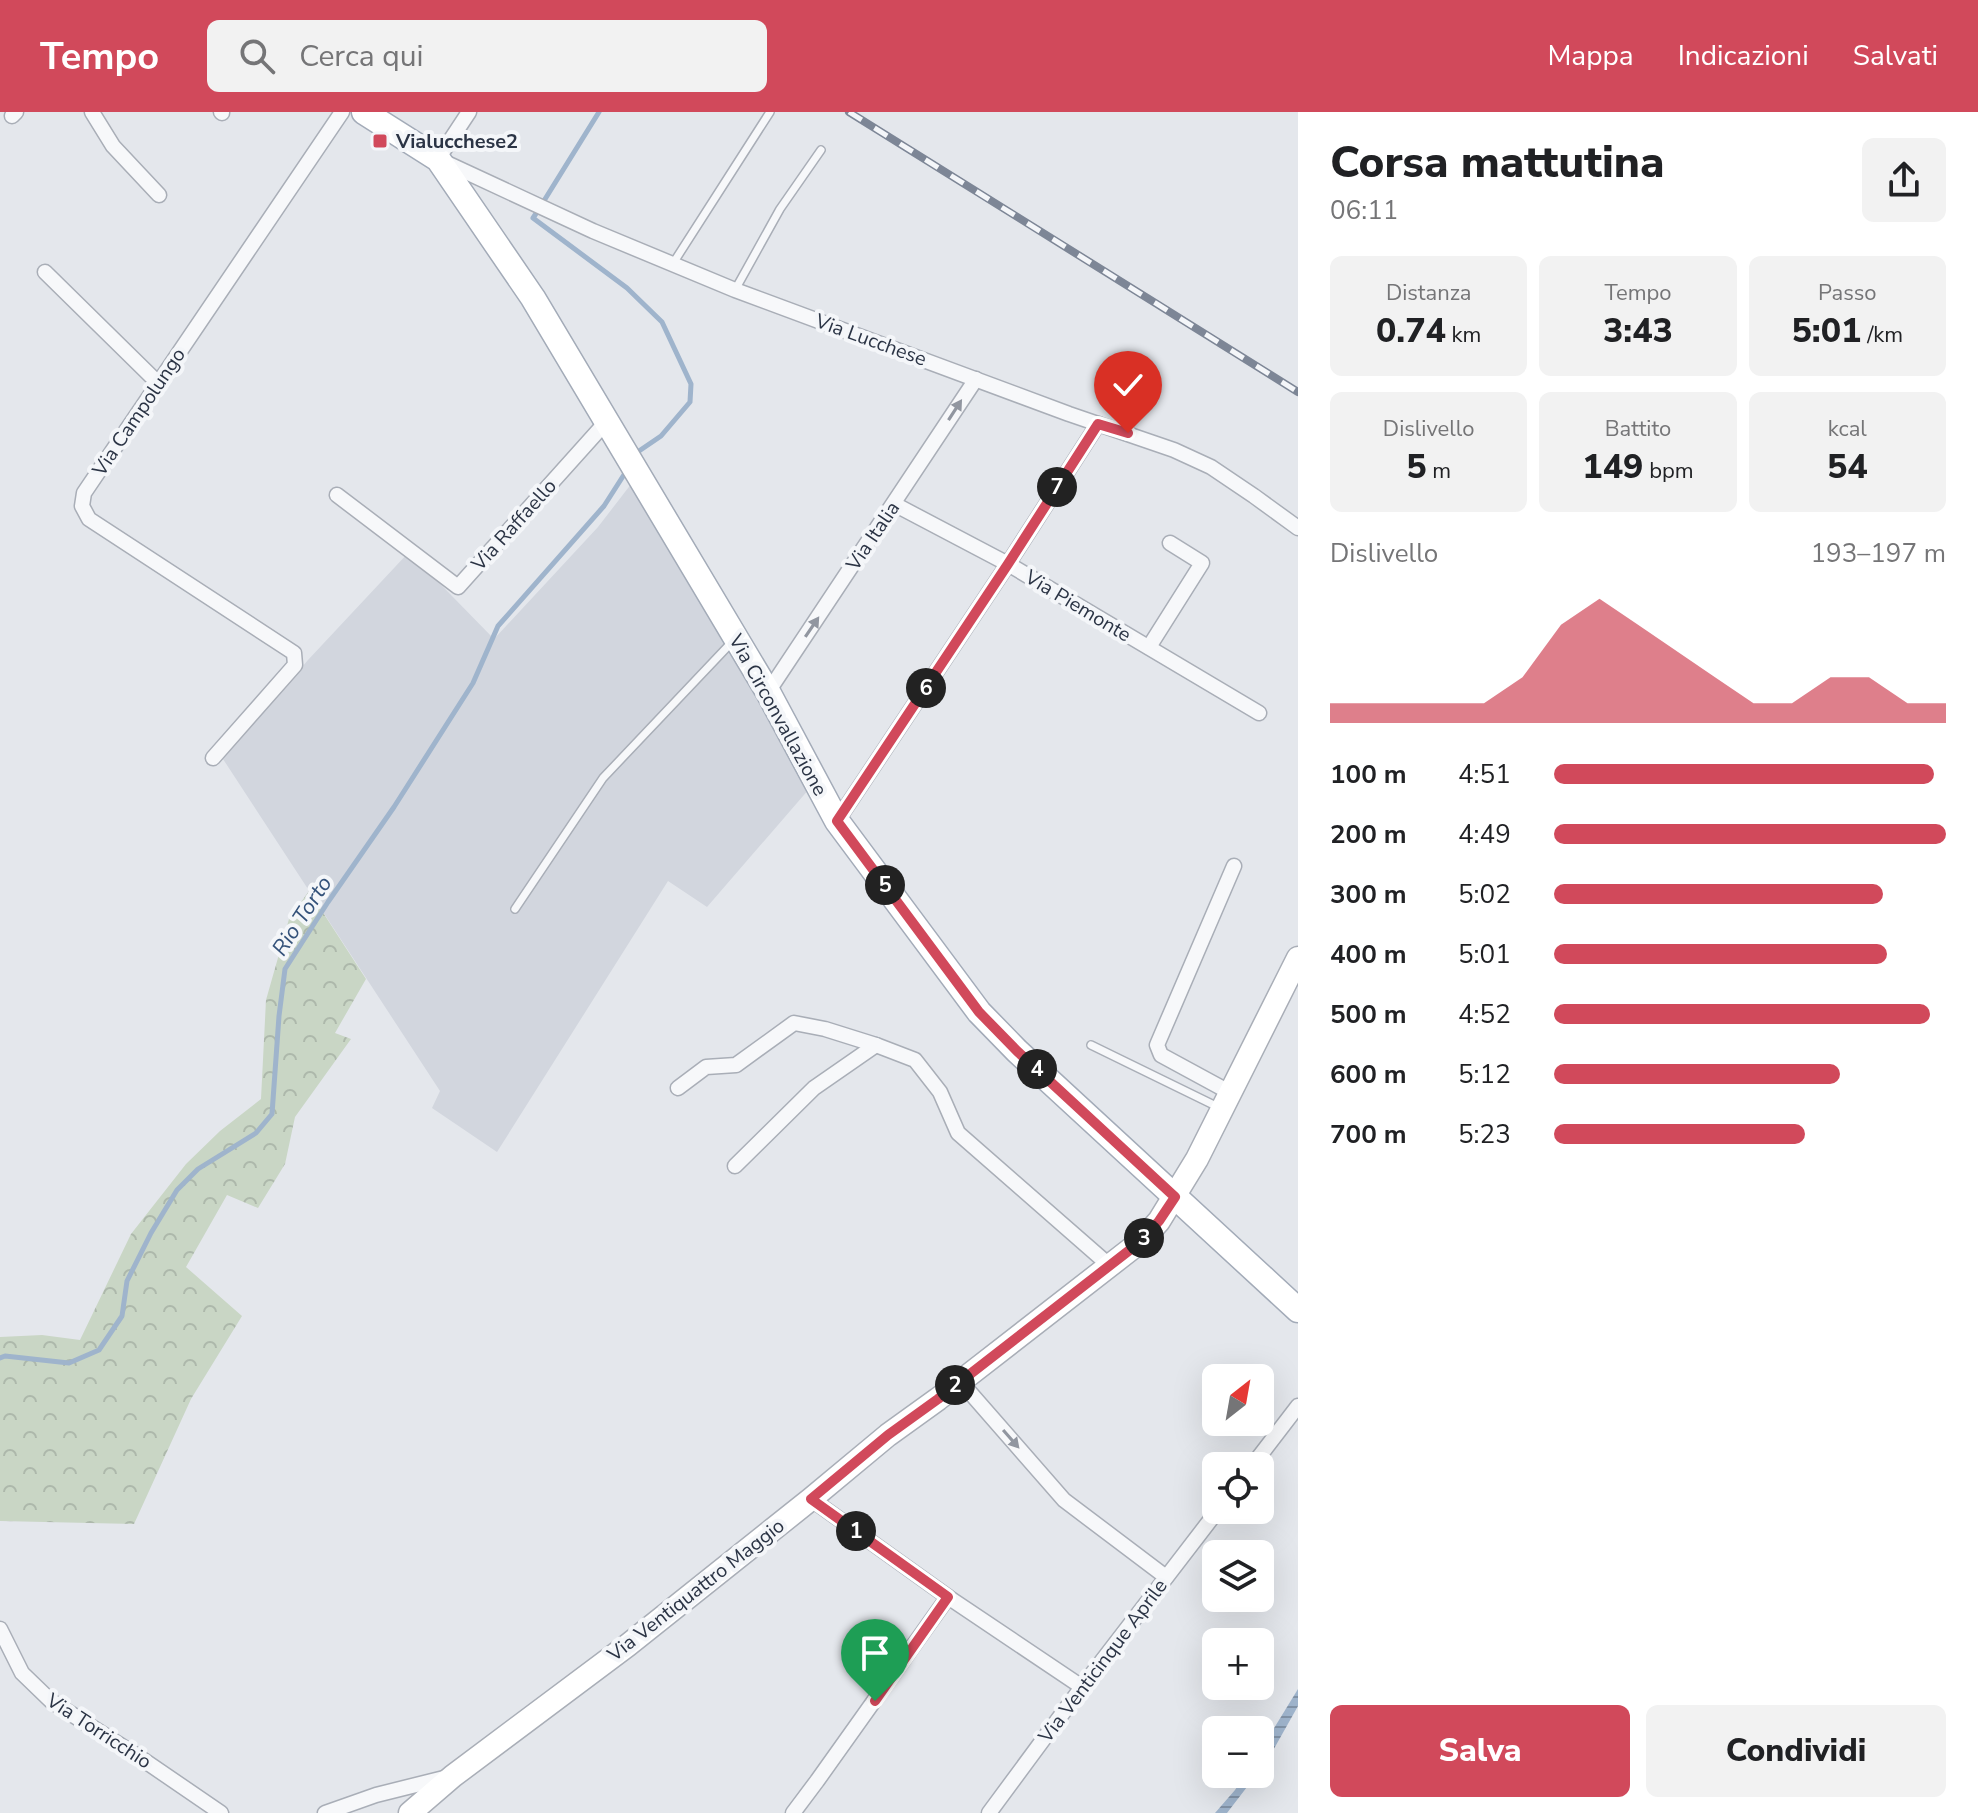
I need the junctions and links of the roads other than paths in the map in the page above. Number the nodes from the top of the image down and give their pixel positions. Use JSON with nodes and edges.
{"nodes":[{"id":1,"x":92,"y":112,"type":"edge"},
{"id":2,"x":342,"y":112,"type":"edge"},
{"id":3,"x":364,"y":112,"type":"edge"},
{"id":4,"x":469,"y":112,"type":"edge"},
{"id":5,"x":770,"y":112,"type":"edge"},
{"id":6,"x":821,"y":150,"type":"dead end"},
{"id":7,"x":438,"y":159,"type":"junction"},
{"id":8,"x":159,"y":195,"type":"dead end"},
{"id":9,"x":672,"y":265,"type":"junction"},
{"id":10,"x":45,"y":272,"type":"dead end"},
{"id":11,"x":735,"y":290,"type":"junction"},
{"id":12,"x":976,"y":379,"type":"junction"},
{"id":13,"x":158,"y":383,"type":"junction"},
{"id":14,"x":607,"y":421,"type":"junction"},
{"id":15,"x":1098,"y":424,"type":"junction"},
{"id":16,"x":337,"y":495,"type":"dead end"},
{"id":17,"x":894,"y":504,"type":"junction"},
{"id":18,"x":1298,"y":528,"type":"edge"},
{"id":19,"x":1170,"y":543,"type":"dead end"},
{"id":20,"x":1008,"y":564,"type":"junction"},
{"id":21,"x":736,"y":638,"type":"junction"},
{"id":22,"x":1149,"y":647,"type":"junction"},
{"id":23,"x":768,"y":692,"type":"junction"},
{"id":24,"x":1259,"y":713,"type":"dead end"},
{"id":25,"x":213,"y":758,"type":"dead end"},
{"id":26,"x":837,"y":821,"type":"junction"},
{"id":27,"x":1234,"y":866,"type":"dead end"},
{"id":28,"x":515,"y":909,"type":"dead end"},
{"id":29,"x":1298,"y":958,"type":"edge"},
{"id":30,"x":876,"y":1045,"type":"junction"},
{"id":31,"x":1091,"y":1045,"type":"dead end"},
{"id":32,"x":678,"y":1088,"type":"dead end"},
{"id":33,"x":1227,"y":1101,"type":"junction"},
{"id":34,"x":735,"y":1166,"type":"dead end"},
{"id":35,"x":1175,"y":1197,"type":"junction"},
{"id":36,"x":1110,"y":1266,"type":"junction"},
{"id":37,"x":1298,"y":1310,"type":"edge"},
{"id":38,"x":960,"y":1381,"type":"junction"},
{"id":39,"x":1298,"y":1406,"type":"edge"},
{"id":40,"x":1263,"y":1452,"type":"edge"},
{"id":41,"x":811,"y":1499,"type":"junction"},
{"id":42,"x":1207,"y":1524,"type":"edge"},
{"id":43,"x":1166,"y":1577,"type":"junction"},
{"id":44,"x":948,"y":1597,"type":"junction"},
{"id":45,"x":0,"y":1629,"type":"edge"},
{"id":46,"x":1082,"y":1687,"type":"junction"},
{"id":47,"x":453,"y":1776,"type":"junction"},
{"id":48,"x":202,"y":1799,"type":"junction"},
{"id":49,"x":191,"y":1813,"type":"edge"},
{"id":50,"x":221,"y":1813,"type":"edge"},
{"id":51,"x":325,"y":1813,"type":"edge"},
{"id":52,"x":410,"y":1813,"type":"edge"},
{"id":53,"x":793,"y":1813,"type":"edge"},
{"id":54,"x":989,"y":1813,"type":"edge"}],
"edges":[{"from":1,"to":8,"type":"street"},
{"from":2,"to":13,"type":"street","name":"Via Campolungo"},
{"from":3,"to":7,"type":"main road"},
{"from":4,"to":7,"type":"street"},
{"from":5,"to":9,"type":"lane"},
{"from":6,"to":11,"type":"lane"},
{"from":7,"to":9,"type":"street","name":"Via Lucchese"},
{"from":7,"to":14,"type":"main road","name":"Via Circonvallazione"},
{"from":9,"to":11,"type":"street","name":"Via Lucchese"},
{"from":10,"to":13,"type":"street"},
{"from":11,"to":12,"type":"street","name":"Via Lucchese"},
{"from":12,"to":15,"type":"street","name":"Via Lucchese"},
{"from":17,"to":12,"type":"street","name":"Via Italia","one_way":true},
{"from":13,"to":25,"type":"street","name":"Via Campolungo"},
{"from":14,"to":16,"type":"street","name":"Via Raffaello"},
{"from":14,"to":21,"type":"main road","name":"Via Circonvallazione"},
{"from":15,"to":18,"type":"street","name":"Via Lucchese"},
{"from":15,"to":20,"type":"street"},
{"from":17,"to":20,"type":"street","name":"Via Piemonte"},
{"from":23,"to":17,"type":"street","name":"Via Italia","one_way":true},
{"from":19,"to":22,"type":"street"},
{"from":20,"to":22,"type":"street","name":"Via Piemonte"},
{"from":20,"to":26,"type":"street"},
{"from":21,"to":23,"type":"main road","name":"Via Circonvallazione"},
{"from":21,"to":28,"type":"lane"},
{"from":22,"to":24,"type":"street","name":"Via Piemonte"},
{"from":23,"to":26,"type":"main road","name":"Via Circonvallazione"},
{"from":26,"to":35,"type":"main road","name":"Via Circonvallazione"},
{"from":27,"to":33,"type":"street"},
{"from":29,"to":33,"type":"street","name":"Via Ventiquattro Maggio"},
{"from":30,"to":32,"type":"street"},
{"from":30,"to":34,"type":"street"},
{"from":30,"to":36,"type":"street"},
{"from":31,"to":33,"type":"lane"},
{"from":33,"to":35,"type":"street","name":"Via Ventiquattro Maggio"},
{"from":35,"to":36,"type":"street","name":"Via Ventiquattro Maggio"},
{"from":35,"to":37,"type":"main road","name":"Via Circonvallazione"},
{"from":36,"to":38,"type":"street","name":"Via Ventiquattro Maggio"},
{"from":38,"to":41,"type":"street","name":"Via Ventiquattro Maggio"},
{"from":38,"to":43,"type":"street","one_way":true},
{"from":39,"to":40,"type":"street"},
{"from":41,"to":44,"type":"street"},
{"from":41,"to":47,"type":"street","name":"Via Ventiquattro Maggio"},
{"from":42,"to":43,"type":"street","name":"Via Venticinque Aprile"},
{"from":43,"to":46,"type":"street","name":"Via Venticinque Aprile"},
{"from":44,"to":46,"type":"street"},
{"from":44,"to":53,"type":"street"},
{"from":45,"to":48,"type":"street","name":"Via Torricchio"},
{"from":46,"to":54,"type":"street","name":"Via Venticinque Aprile"},
{"from":47,"to":51,"type":"street"},
{"from":47,"to":52,"type":"street","name":"Via Ventiquattro Maggio"},
{"from":48,"to":49,"type":"street"},
{"from":48,"to":50,"type":"street","name":"Via Torricchio"}]}
